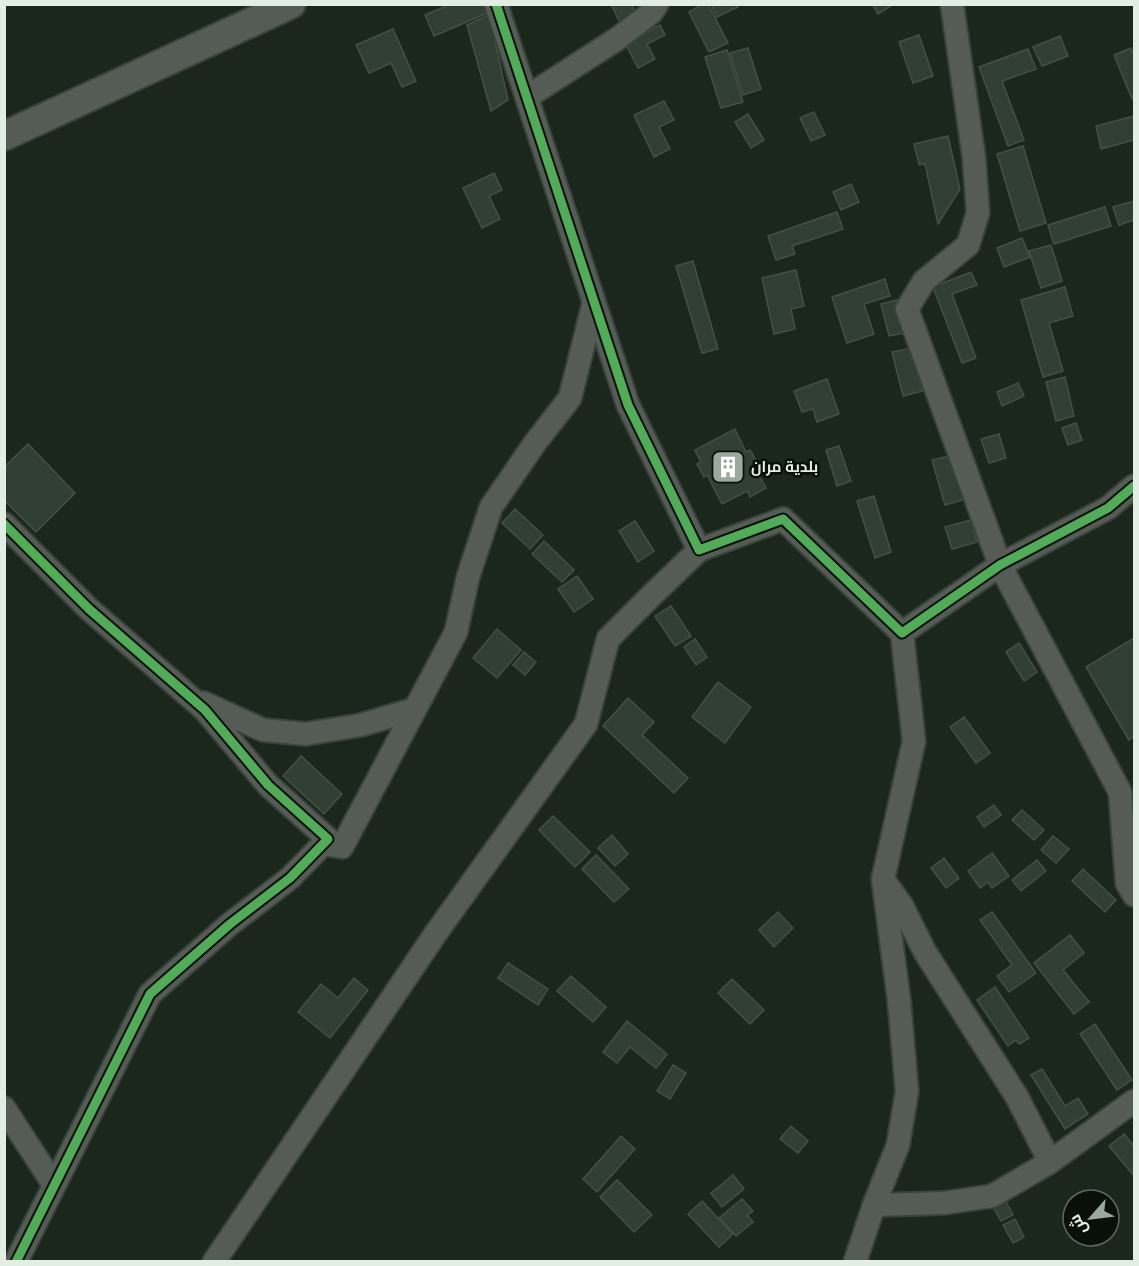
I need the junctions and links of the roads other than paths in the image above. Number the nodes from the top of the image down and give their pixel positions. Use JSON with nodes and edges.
{"nodes":[{"id":1,"x":291,"y":4,"type":"edge"},
{"id":2,"x":496,"y":4,"type":"edge"},
{"id":3,"x":657,"y":4,"type":"edge"},
{"id":4,"x":952,"y":4,"type":"edge"},
{"id":5,"x":526,"y":97,"type":"junction"},
{"id":6,"x":4,"y":136,"type":"edge"},
{"id":7,"x":594,"y":302,"type":"junction"},
{"id":8,"x":1132,"y":492,"type":"edge"},
{"id":9,"x":4,"y":524,"type":"edge"},
{"id":10,"x":699,"y":550,"type":"junction"},
{"id":11,"x":1000,"y":566,"type":"junction"},
{"id":12,"x":902,"y":633,"type":"junction"},
{"id":13,"x":191,"y":697,"type":"junction"},
{"id":14,"x":415,"y":709,"type":"junction"},
{"id":15,"x":1127,"y":786,"type":"edge"},
{"id":16,"x":323,"y":844,"type":"junction"},
{"id":17,"x":883,"y":879,"type":"junction"},
{"id":18,"x":1134,"y":896,"type":"edge"},
{"id":19,"x":1134,"y":1101,"type":"edge"},
{"id":20,"x":4,"y":1108,"type":"edge"},
{"id":21,"x":1050,"y":1162,"type":"junction"},
{"id":22,"x":54,"y":1185,"type":"junction"},
{"id":23,"x":874,"y":1204,"type":"junction"},
{"id":24,"x":16,"y":1262,"type":"edge"},
{"id":25,"x":214,"y":1262,"type":"edge"},
{"id":26,"x":855,"y":1262,"type":"edge"}],
"edges":[{"from":1,"to":6,"type":"street"},
{"from":2,"to":5,"type":"street"},
{"from":3,"to":5,"type":"street"},
{"from":4,"to":11,"type":"street"},
{"from":5,"to":7,"type":"street"},
{"from":7,"to":10,"type":"street"},
{"from":7,"to":14,"type":"street"},
{"from":8,"to":11,"type":"street"},
{"from":9,"to":13,"type":"street"},
{"from":10,"to":12,"type":"street"},
{"from":10,"to":25,"type":"street"},
{"from":11,"to":12,"type":"street"},
{"from":11,"to":15,"type":"street"},
{"from":12,"to":17,"type":"street"},
{"from":13,"to":14,"type":"street"},
{"from":13,"to":16,"type":"street"},
{"from":14,"to":16,"type":"street"},
{"from":15,"to":18,"type":"street"},
{"from":16,"to":22,"type":"street"},
{"from":17,"to":21,"type":"street"},
{"from":17,"to":23,"type":"street"},
{"from":19,"to":21,"type":"street"},
{"from":20,"to":22,"type":"street"},
{"from":21,"to":23,"type":"street"},
{"from":22,"to":24,"type":"street"},
{"from":23,"to":26,"type":"street"}]}
